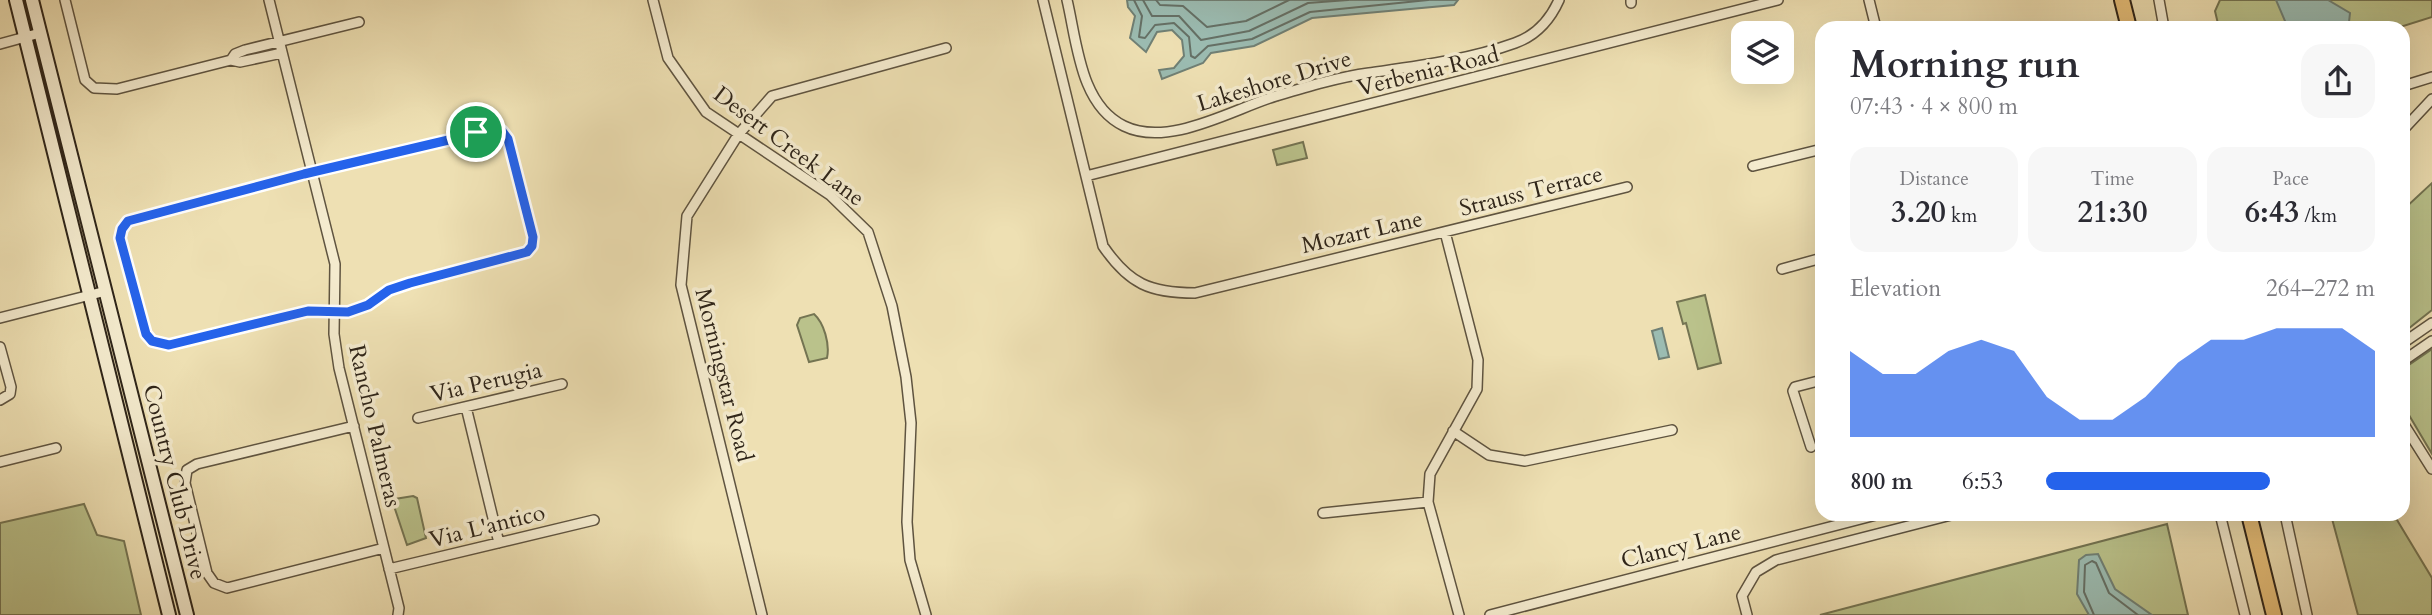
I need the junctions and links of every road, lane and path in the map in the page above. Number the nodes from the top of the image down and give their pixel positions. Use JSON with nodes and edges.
{"nodes":[{"id":1,"x":16,"y":0,"type":"edge"},
{"id":2,"x":32,"y":0,"type":"edge"},
{"id":3,"x":65,"y":0,"type":"edge"},
{"id":4,"x":269,"y":0,"type":"edge"},
{"id":5,"x":653,"y":0,"type":"edge"},
{"id":6,"x":1043,"y":0,"type":"edge"},
{"id":7,"x":1067,"y":0,"type":"edge"},
{"id":8,"x":1559,"y":0,"type":"edge"},
{"id":9,"x":1778,"y":0,"type":"edge"},
{"id":10,"x":1869,"y":0,"type":"edge"},
{"id":11,"x":2122,"y":0,"type":"edge"},
{"id":12,"x":2159,"y":0,"type":"edge"},
{"id":13,"x":1874,"y":21,"type":"edge"},
{"id":14,"x":2127,"y":21,"type":"edge"},
{"id":15,"x":2163,"y":21,"type":"edge"},
{"id":16,"x":359,"y":22,"type":"dead end"},
{"id":17,"x":40,"y":33,"type":"junction"},
{"id":18,"x":25,"y":37,"type":"junction"},
{"id":19,"x":279,"y":42,"type":"junction"},
{"id":20,"x":0,"y":44,"type":"edge"},
{"id":21,"x":946,"y":48,"type":"dead end"},
{"id":22,"x":250,"y":49,"type":"junction"},
{"id":23,"x":282,"y":53,"type":"junction"},
{"id":24,"x":231,"y":60,"type":"junction"},
{"id":25,"x":252,"y":60,"type":"junction"},
{"id":26,"x":2432,"y":77,"type":"edge"},
{"id":27,"x":2410,"y":84,"type":"edge"},
{"id":28,"x":2432,"y":99,"type":"edge"},
{"id":29,"x":2410,"y":123,"type":"edge"},
{"id":30,"x":738,"y":135,"type":"junction"},
{"id":31,"x":1815,"y":151,"type":"edge"},
{"id":32,"x":1753,"y":166,"type":"dead end"},
{"id":33,"x":311,"y":173,"type":"junction"},
{"id":34,"x":1086,"y":176,"type":"junction"},
{"id":35,"x":1627,"y":187,"type":"dead end"},
{"id":36,"x":1446,"y":232,"type":"junction"},
{"id":37,"x":1815,"y":260,"type":"edge"},
{"id":38,"x":1782,"y":269,"type":"dead end"},
{"id":39,"x":107,"y":291,"type":"junction"},
{"id":40,"x":89,"y":296,"type":"junction"},
{"id":41,"x":335,"y":313,"type":"junction"},
{"id":42,"x":0,"y":318,"type":"edge"},
{"id":43,"x":2432,"y":323,"type":"edge"},
{"id":44,"x":2410,"y":338,"type":"edge"},
{"id":45,"x":2432,"y":341,"type":"edge"},
{"id":46,"x":0,"y":347,"type":"edge"},
{"id":47,"x":2410,"y":356,"type":"edge"},
{"id":48,"x":1815,"y":382,"type":"edge"},
{"id":49,"x":562,"y":384,"type":"dead end"},
{"id":50,"x":0,"y":400,"type":"edge"},
{"id":51,"x":466,"y":407,"type":"junction"},
{"id":52,"x":418,"y":418,"type":"dead end"},
{"id":53,"x":354,"y":426,"type":"junction"},
{"id":54,"x":1672,"y":430,"type":"dead end"},
{"id":55,"x":1453,"y":431,"type":"junction"},
{"id":56,"x":2410,"y":434,"type":"edge"},
{"id":57,"x":1811,"y":447,"type":"dead end"},
{"id":58,"x":56,"y":448,"type":"dead end"},
{"id":59,"x":0,"y":462,"type":"edge"},
{"id":60,"x":2432,"y":469,"type":"edge"},
{"id":61,"x":1428,"y":502,"type":"junction"},
{"id":62,"x":1323,"y":513,"type":"dead end"},
{"id":63,"x":594,"y":520,"type":"dead end"},
{"id":64,"x":1854,"y":521,"type":"edge"},
{"id":65,"x":1928,"y":521,"type":"edge"},
{"id":66,"x":2222,"y":521,"type":"edge"},
{"id":67,"x":2251,"y":521,"type":"edge"},
{"id":68,"x":2286,"y":521,"type":"edge"},
{"id":69,"x":499,"y":542,"type":"junction"},
{"id":70,"x":384,"y":548,"type":"junction"},
{"id":71,"x":389,"y":569,"type":"junction"},
{"id":72,"x":169,"y":615,"type":"edge"},
{"id":73,"x":187,"y":615,"type":"edge"},
{"id":74,"x":398,"y":615,"type":"edge"},
{"id":75,"x":762,"y":615,"type":"edge"},
{"id":76,"x":926,"y":615,"type":"edge"},
{"id":77,"x":1459,"y":615,"type":"edge"},
{"id":78,"x":1490,"y":615,"type":"edge"},
{"id":79,"x":1747,"y":615,"type":"edge"},
{"id":80,"x":2245,"y":615,"type":"edge"},
{"id":81,"x":2274,"y":615,"type":"edge"},
{"id":82,"x":2307,"y":615,"type":"edge"}],
"edges":[{"from":1,"to":18,"type":"main road","name":"Country Club Drive"},
{"from":2,"to":17,"type":"main road","name":"Country Club Drive"},
{"from":3,"to":24,"type":"street"},
{"from":4,"to":19,"type":"street","name":"Rancho Palmeras"},
{"from":5,"to":30,"type":"street","name":"Desert Creek Lane"},
{"from":6,"to":34,"type":"street","name":"Mozart Lane"},
{"from":7,"to":8,"type":"street","name":"Lakeshore Drive"},
{"from":9,"to":34,"type":"street","name":"Verbenia Road"},
{"from":10,"to":13,"type":"street"},
{"from":11,"to":14,"type":"main road"},
{"from":12,"to":15,"type":"street"},
{"from":16,"to":19,"type":"street"},
{"from":17,"to":18,"type":"street"},
{"from":17,"to":39,"type":"main road","name":"Country Club Drive"},
{"from":18,"to":20,"type":"street"},
{"from":18,"to":40,"type":"main road","name":"Country Club Drive"},
{"from":19,"to":22,"type":"street"},
{"from":19,"to":23,"type":"street","name":"Rancho Palmeras"},
{"from":21,"to":30,"type":"street","name":"Morningstar Road"},
{"from":22,"to":24,"type":"street"},
{"from":22,"to":25,"type":"street"},
{"from":23,"to":25,"type":"street"},
{"from":23,"to":33,"type":"street","name":"Rancho Palmeras"},
{"from":24,"to":25,"type":"street"},
{"from":26,"to":27,"type":"street"},
{"from":28,"to":29,"type":"street"},
{"from":30,"to":75,"type":"street","name":"Morningstar Road"},
{"from":30,"to":76,"type":"street","name":"Desert Creek Lane"},
{"from":31,"to":32,"type":"street"},
{"from":33,"to":41,"type":"street","name":"Rancho Palmeras"},
{"from":33,"to":41,"type":"street"},
{"from":33,"to":41,"type":"street"},
{"from":34,"to":36,"type":"street","name":"Mozart Lane"},
{"from":35,"to":36,"type":"street","name":"Strauss Terrace"},
{"from":36,"to":55,"type":"street","name":"Mozart Lane"},
{"from":37,"to":38,"type":"street"},
{"from":39,"to":40,"type":"street"},
{"from":39,"to":73,"type":"main road","name":"Country Club Drive"},
{"from":40,"to":42,"type":"street"},
{"from":40,"to":72,"type":"main road","name":"Country Club Drive"},
{"from":41,"to":53,"type":"street","name":"Rancho Palmeras"},
{"from":43,"to":44,"type":"street"},
{"from":45,"to":47,"type":"street"},
{"from":46,"to":50,"type":"street"},
{"from":48,"to":57,"type":"street"},
{"from":49,"to":51,"type":"street","name":"Via Perugia"},
{"from":51,"to":52,"type":"street","name":"Via Perugia"},
{"from":51,"to":69,"type":"street"},
{"from":53,"to":70,"type":"street","name":"Rancho Palmeras"},
{"from":53,"to":70,"type":"street"},
{"from":54,"to":55,"type":"street"},
{"from":55,"to":61,"type":"street","name":"Mozart Lane"},
{"from":56,"to":60,"type":"street"},
{"from":58,"to":59,"type":"street"},
{"from":61,"to":62,"type":"street"},
{"from":61,"to":77,"type":"street","name":"Mozart Lane"},
{"from":63,"to":69,"type":"street","name":"Via L'antico"},
{"from":64,"to":78,"type":"street","name":"Clancy Lane"},
{"from":65,"to":79,"type":"street"},
{"from":66,"to":80,"type":"street"},
{"from":67,"to":81,"type":"main road"},
{"from":68,"to":82,"type":"street"},
{"from":69,"to":71,"type":"street","name":"Via L'antico"},
{"from":70,"to":71,"type":"street","name":"Rancho Palmeras"},
{"from":71,"to":74,"type":"street","name":"Rancho Palmeras"}]}
